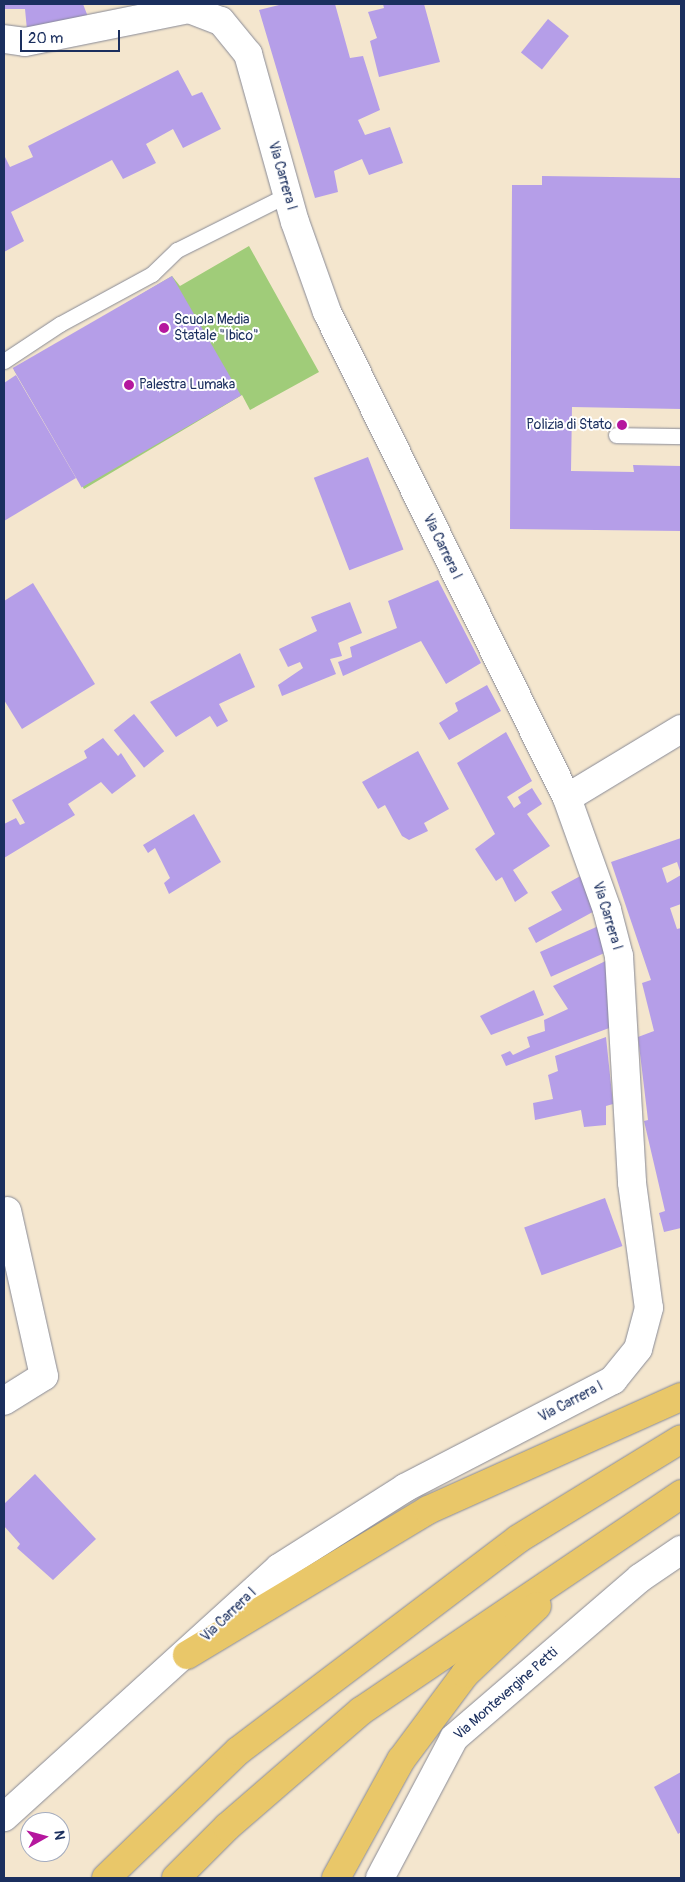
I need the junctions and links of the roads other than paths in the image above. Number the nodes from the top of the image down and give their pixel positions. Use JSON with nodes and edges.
{"nodes":[{"id":1,"x":4,"y":39,"type":"edge"},
{"id":2,"x":277,"y":200,"type":"dead end"},
{"id":3,"x":4,"y":361,"type":"edge"},
{"id":4,"x":616,"y":435,"type":"dead end"},
{"id":5,"x":681,"y":436,"type":"edge"},
{"id":6,"x":681,"y":729,"type":"edge"},
{"id":7,"x":567,"y":798,"type":"junction"},
{"id":8,"x":7,"y":1210,"type":"dead end"},
{"id":9,"x":681,"y":1397,"type":"edge"},
{"id":10,"x":4,"y":1401,"type":"edge"},
{"id":11,"x":681,"y":1439,"type":"edge"},
{"id":12,"x":681,"y":1494,"type":"edge"},
{"id":13,"x":598,"y":1549,"type":"junction"},
{"id":14,"x":681,"y":1550,"type":"edge"},
{"id":15,"x":681,"y":1565,"type":"edge"},
{"id":16,"x":640,"y":1578,"type":"junction"},
{"id":17,"x":187,"y":1655,"type":"junction"},
{"id":18,"x":4,"y":1817,"type":"edge"},
{"id":19,"x":106,"y":1878,"type":"edge"},
{"id":20,"x":176,"y":1878,"type":"edge"},
{"id":21,"x":336,"y":1878,"type":"edge"},
{"id":22,"x":380,"y":1878,"type":"edge"}],
"edges":[{"from":1,"to":7,"type":"street","name":"Via Carrera I"},
{"from":2,"to":3,"type":"lane"},
{"from":4,"to":5,"type":"lane"},
{"from":6,"to":7,"type":"street"},
{"from":7,"to":17,"type":"street","name":"Via Carrera I"},
{"from":8,"to":10,"type":"street"},
{"from":9,"to":17,"type":"highway"},
{"from":11,"to":19,"type":"highway"},
{"from":12,"to":13,"type":"highway"},
{"from":13,"to":20,"type":"highway"},
{"from":13,"to":21,"type":"highway"},
{"from":14,"to":16,"type":"street","name":"Via Montevergine Petti"},
{"from":15,"to":16,"type":"street"},
{"from":16,"to":22,"type":"street","name":"Via Montevergine Petti"},
{"from":17,"to":18,"type":"street","name":"Via Carrera I"}]}
